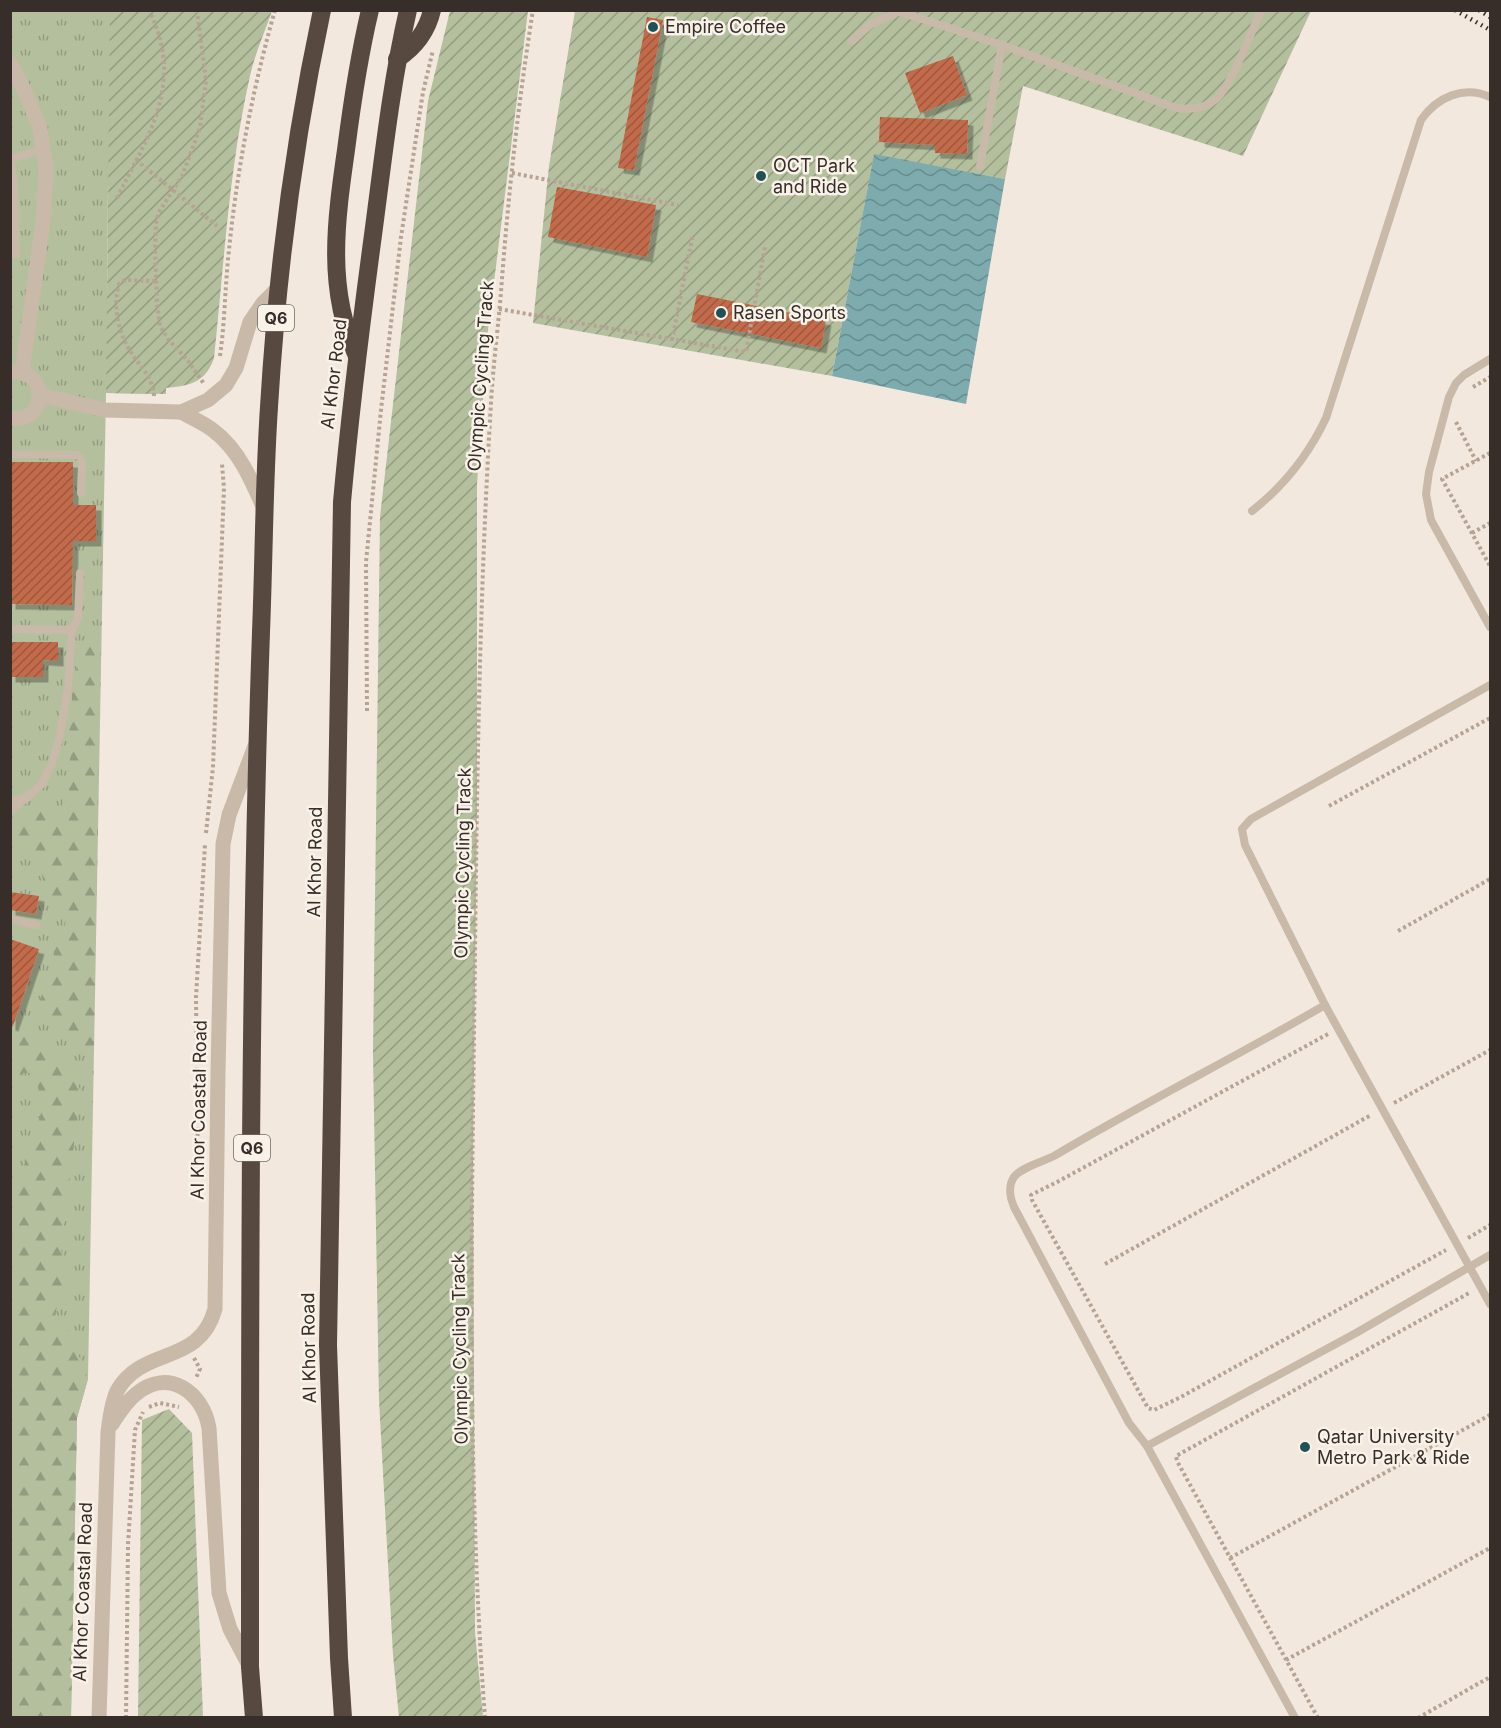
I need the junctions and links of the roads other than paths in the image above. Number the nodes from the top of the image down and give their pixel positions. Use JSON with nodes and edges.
{"nodes":[{"id":1,"x":322,"y":10,"type":"edge"},
{"id":2,"x":370,"y":10,"type":"edge"},
{"id":3,"x":408,"y":10,"type":"edge"},
{"id":4,"x":432,"y":10,"type":"edge"},
{"id":5,"x":1261,"y":10,"type":"edge"},
{"id":6,"x":896,"y":11,"type":"edge"},
{"id":7,"x":852,"y":41,"type":"dead end"},
{"id":8,"x":1002,"y":45,"type":"junction"},
{"id":9,"x":397,"y":59,"type":"junction"},
{"id":10,"x":10,"y":63,"type":"edge"},
{"id":11,"x":1491,"y":97,"type":"edge"},
{"id":12,"x":45,"y":148,"type":"junction"},
{"id":13,"x":11,"y":159,"type":"edge"},
{"id":14,"x":980,"y":166,"type":"dead end"},
{"id":15,"x":16,"y":255,"type":"dead end"},
{"id":16,"x":278,"y":288,"type":"junction"},
{"id":17,"x":357,"y":358,"type":"junction"},
{"id":18,"x":1491,"y":359,"type":"edge"},
{"id":19,"x":16,"y":372,"type":"edge"},
{"id":20,"x":40,"y":395,"type":"junction"},
{"id":21,"x":181,"y":412,"type":"junction"},
{"id":22,"x":10,"y":418,"type":"edge"},
{"id":23,"x":10,"y":454,"type":"edge"},
{"id":24,"x":81,"y":493,"type":"dead end"},
{"id":25,"x":264,"y":509,"type":"junction"},
{"id":26,"x":1252,"y":511,"type":"dead end"},
{"id":27,"x":80,"y":573,"type":"dead end"},
{"id":28,"x":1491,"y":627,"type":"edge"},
{"id":29,"x":10,"y":629,"type":"edge"},
{"id":30,"x":72,"y":630,"type":"junction"},
{"id":31,"x":1491,"y":685,"type":"edge"},
{"id":32,"x":257,"y":740,"type":"junction"},
{"id":33,"x":29,"y":797,"type":"junction"},
{"id":34,"x":10,"y":801,"type":"edge"},
{"id":35,"x":10,"y":812,"type":"edge"},
{"id":36,"x":10,"y":919,"type":"edge"},
{"id":37,"x":36,"y":925,"type":"dead end"},
{"id":38,"x":1325,"y":1005,"type":"junction"},
{"id":39,"x":1491,"y":1255,"type":"edge"},
{"id":40,"x":1470,"y":1267,"type":"junction"},
{"id":41,"x":1491,"y":1304,"type":"edge"},
{"id":42,"x":108,"y":1432,"type":"junction"},
{"id":43,"x":1147,"y":1446,"type":"junction"},
{"id":44,"x":250,"y":1667,"type":"junction"},
{"id":45,"x":99,"y":1718,"type":"edge"},
{"id":46,"x":254,"y":1718,"type":"edge"},
{"id":47,"x":343,"y":1718,"type":"edge"},
{"id":48,"x":1295,"y":1718,"type":"edge"}],
"edges":[{"from":1,"to":16,"type":"highway","number":"Q6"},
{"from":2,"to":17,"type":"highway"},
{"from":3,"to":9,"type":"highway","name":"Al Khor Road"},
{"from":4,"to":9,"type":"highway"},
{"from":5,"to":8,"type":"lane"},
{"from":6,"to":7,"type":"lane"},
{"from":6,"to":8,"type":"lane"},
{"from":8,"to":14,"type":"lane"},
{"from":9,"to":17,"type":"highway","name":"Al Khor Road"},
{"from":10,"to":12,"type":"street"},
{"from":11,"to":26,"type":"lane"},
{"from":12,"to":13,"type":"lane"},
{"from":12,"to":19,"type":"street"},
{"from":13,"to":15,"type":"lane"},
{"from":16,"to":21,"type":"street"},
{"from":16,"to":25,"type":"highway","number":"Q6"},
{"from":17,"to":47,"type":"highway","name":"Al Khor Road"},
{"from":18,"to":28,"type":"lane"},
{"from":19,"to":20,"type":"street"},
{"from":20,"to":21,"type":"street"},
{"from":20,"to":22,"type":"street"},
{"from":21,"to":25,"type":"street"},
{"from":23,"to":24,"type":"lane"},
{"from":25,"to":32,"type":"highway","number":"Q6"},
{"from":27,"to":30,"type":"lane"},
{"from":29,"to":30,"type":"lane"},
{"from":30,"to":33,"type":"lane"},
{"from":31,"to":38,"type":"lane"},
{"from":32,"to":42,"type":"street","name":"Al Khor Coastal Road"},
{"from":32,"to":44,"type":"highway","number":"Q6"},
{"from":33,"to":34,"type":"lane"},
{"from":33,"to":35,"type":"lane"},
{"from":36,"to":37,"type":"lane"},
{"from":38,"to":40,"type":"lane"},
{"from":38,"to":43,"type":"lane"},
{"from":39,"to":40,"type":"lane"},
{"from":40,"to":41,"type":"lane"},
{"from":40,"to":43,"type":"lane"},
{"from":42,"to":44,"type":"street","name":"Al Khor Coastal Road"},
{"from":42,"to":45,"type":"street","name":"Al Khor Coastal Road"},
{"from":43,"to":48,"type":"lane"},
{"from":44,"to":46,"type":"highway","number":"Q6"}]}
